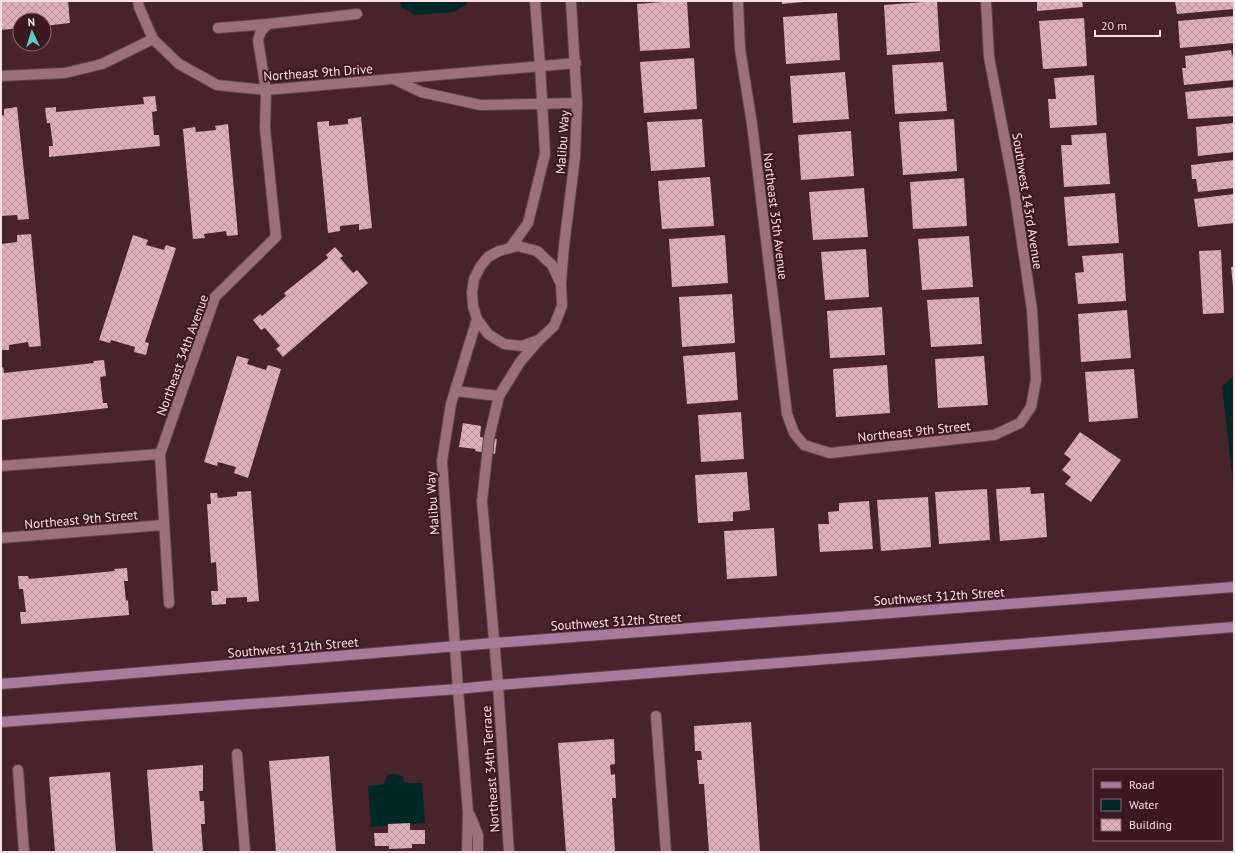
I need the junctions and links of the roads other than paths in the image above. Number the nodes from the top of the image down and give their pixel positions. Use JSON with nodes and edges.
{"nodes":[{"id":1,"x":138,"y":1,"type":"edge"},
{"id":2,"x":535,"y":1,"type":"edge"},
{"id":3,"x":571,"y":1,"type":"edge"},
{"id":4,"x":738,"y":1,"type":"edge"},
{"id":5,"x":986,"y":1,"type":"edge"},
{"id":6,"x":357,"y":14,"type":"dead end"},
{"id":7,"x":268,"y":24,"type":"junction"},
{"id":8,"x":218,"y":28,"type":"dead end"},
{"id":9,"x":153,"y":39,"type":"junction"},
{"id":10,"x":576,"y":63,"type":"junction"},
{"id":11,"x":540,"y":65,"type":"junction"},
{"id":12,"x":1,"y":76,"type":"edge"},
{"id":13,"x":396,"y":80,"type":"junction"},
{"id":14,"x":266,"y":90,"type":"junction"},
{"id":15,"x":577,"y":103,"type":"junction"},
{"id":16,"x":543,"y":104,"type":"junction"},
{"id":17,"x":510,"y":248,"type":"junction"},
{"id":18,"x":561,"y":284,"type":"junction"},
{"id":19,"x":477,"y":319,"type":"junction"},
{"id":20,"x":539,"y":340,"type":"junction"},
{"id":21,"x":455,"y":391,"type":"junction"},
{"id":22,"x":499,"y":396,"type":"junction"},
{"id":23,"x":1031,"y":407,"type":"joint"},
{"id":24,"x":794,"y":433,"type":"joint"},
{"id":25,"x":160,"y":454,"type":"junction"},
{"id":26,"x":1,"y":466,"type":"edge"},
{"id":27,"x":164,"y":525,"type":"junction"},
{"id":28,"x":1,"y":538,"type":"edge"},
{"id":29,"x":1234,"y":587,"type":"edge"},
{"id":30,"x":169,"y":603,"type":"dead end"},
{"id":31,"x":1234,"y":627,"type":"edge"},
{"id":32,"x":494,"y":643,"type":"junction"},
{"id":33,"x":455,"y":647,"type":"junction"},
{"id":34,"x":1,"y":684,"type":"edge"},
{"id":35,"x":498,"y":685,"type":"junction"},
{"id":36,"x":458,"y":689,"type":"junction"},
{"id":37,"x":656,"y":716,"type":"dead end"},
{"id":38,"x":1,"y":722,"type":"edge"},
{"id":39,"x":238,"y":754,"type":"dead end"},
{"id":40,"x":18,"y":770,"type":"dead end"},
{"id":41,"x":468,"y":812,"type":"junction"},
{"id":42,"x":24,"y":852,"type":"edge"},
{"id":43,"x":245,"y":852,"type":"edge"},
{"id":44,"x":467,"y":852,"type":"edge"},
{"id":45,"x":478,"y":852,"type":"edge"},
{"id":46,"x":509,"y":852,"type":"edge"},
{"id":47,"x":666,"y":852,"type":"edge"}],
"edges":[{"from":1,"to":9,"type":"street"},
{"from":2,"to":11,"type":"street","name":"Malibu Way"},
{"from":3,"to":10,"type":"street","name":"Malibu Way"},
{"from":4,"to":24,"type":"street","name":"Northeast 35th Avenue"},
{"from":5,"to":23,"type":"street","name":"Southwest 143rd Avenue"},
{"from":6,"to":7,"type":"street"},
{"from":7,"to":8,"type":"street"},
{"from":7,"to":14,"type":"street"},
{"from":9,"to":12,"type":"street"},
{"from":9,"to":14,"type":"street","name":"Northeast 9th Drive"},
{"from":10,"to":11,"type":"street","name":"Northeast 9th Drive"},
{"from":10,"to":15,"type":"street","name":"Malibu Way"},
{"from":11,"to":13,"type":"street","name":"Northeast 9th Drive"},
{"from":11,"to":16,"type":"street","name":"Malibu Way"},
{"from":13,"to":14,"type":"street","name":"Northeast 9th Drive"},
{"from":13,"to":16,"type":"street"},
{"from":14,"to":25,"type":"street","name":"Northeast 34th Avenue"},
{"from":15,"to":16,"type":"street"},
{"from":15,"to":18,"type":"street","name":"Malibu Way"},
{"from":16,"to":17,"type":"street","name":"Malibu Way"},
{"from":17,"to":18,"type":"street","name":"Malibu Way"},
{"from":17,"to":19,"type":"street","name":"Malibu Way"},
{"from":18,"to":20,"type":"street","name":"Malibu Way"},
{"from":19,"to":20,"type":"street","name":"Malibu Way"},
{"from":19,"to":21,"type":"street","name":"Malibu Way"},
{"from":20,"to":22,"type":"street","name":"Malibu Way"},
{"from":21,"to":22,"type":"street"},
{"from":21,"to":33,"type":"street","name":"Malibu Way"},
{"from":22,"to":32,"type":"street","name":"Malibu Way"},
{"from":23,"to":24,"type":"street","name":"Northeast 9th Street"},
{"from":25,"to":26,"type":"street"},
{"from":25,"to":27,"type":"street","name":"Northeast 34th Avenue"},
{"from":27,"to":28,"type":"street","name":"Northeast 9th Street"},
{"from":27,"to":30,"type":"street","name":"Northeast 34th Avenue"},
{"from":29,"to":32,"type":"main road","name":"Southwest 312th Street"},
{"from":31,"to":35,"type":"main road"},
{"from":32,"to":33,"type":"main road","name":"Southwest 312th Street"},
{"from":32,"to":35,"type":"street","name":"Malibu Way"},
{"from":33,"to":34,"type":"main road","name":"Southwest 312th Street"},
{"from":33,"to":36,"type":"street","name":"Malibu Way"},
{"from":35,"to":36,"type":"main road"},
{"from":35,"to":46,"type":"street","name":"Northeast 34th Terrace"},
{"from":36,"to":38,"type":"main road"},
{"from":36,"to":41,"type":"street","name":"Northeast 34th Terrace"},
{"from":37,"to":47,"type":"street"},
{"from":39,"to":43,"type":"street"},
{"from":40,"to":42,"type":"street"},
{"from":41,"to":44,"type":"street","name":"Northeast 34th Terrace"},
{"from":41,"to":45,"type":"street","name":"Northeast 34th Terrace"}]}
